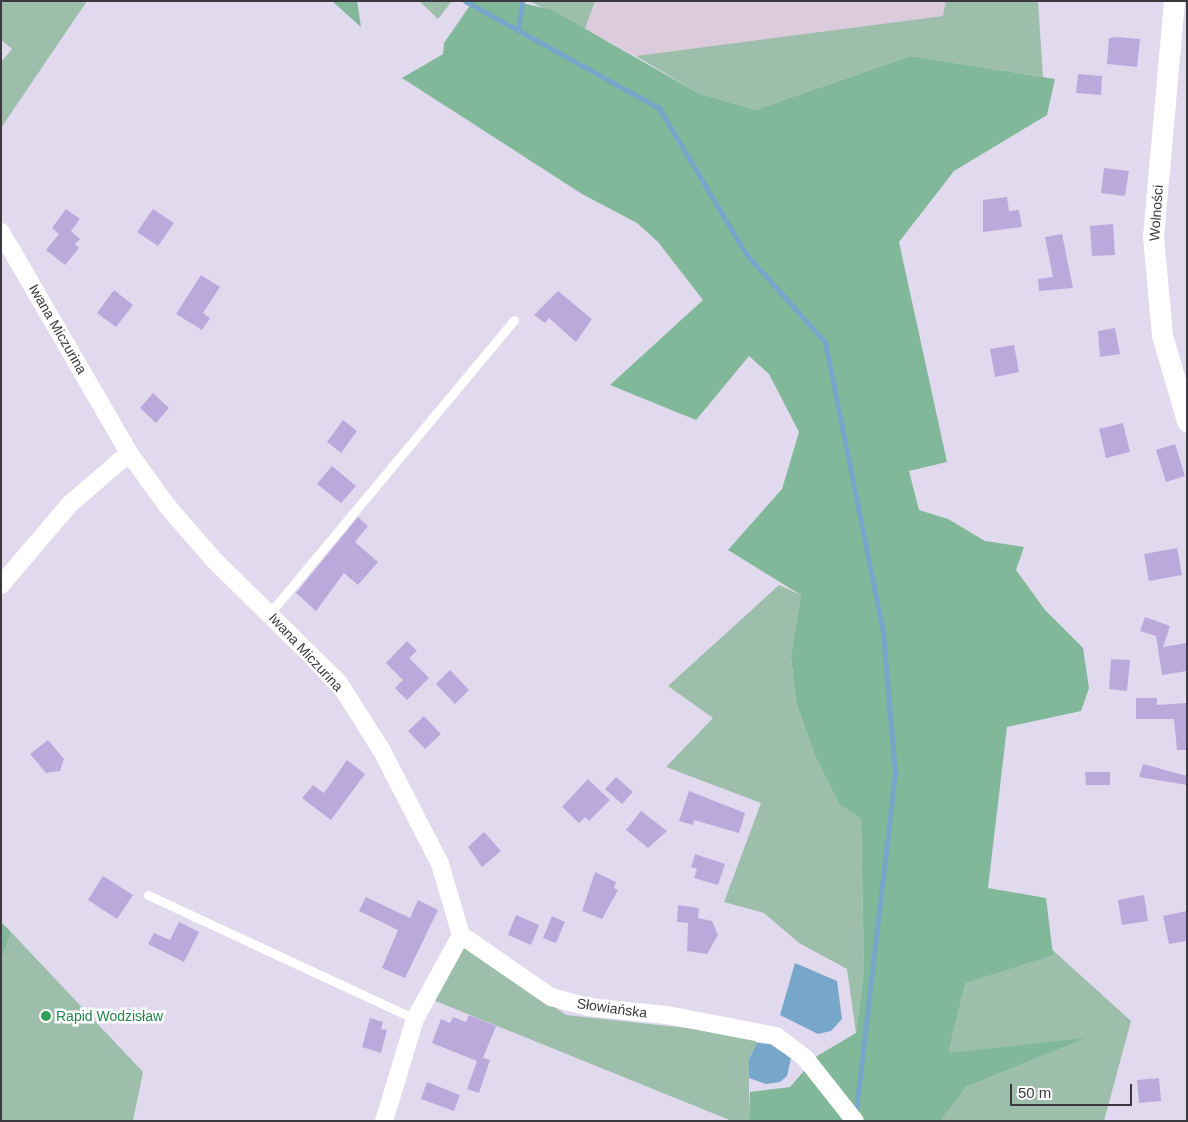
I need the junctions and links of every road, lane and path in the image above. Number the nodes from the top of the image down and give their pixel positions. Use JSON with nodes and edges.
{"nodes":[{"id":1,"x":1174,"y":1,"type":"edge"},
{"id":2,"x":1,"y":232,"type":"edge"},
{"id":3,"x":514,"y":320,"type":"dead end"},
{"id":4,"x":1187,"y":421,"type":"edge"},
{"id":5,"x":129,"y":454,"type":"junction"},
{"id":6,"x":1,"y":585,"type":"edge"},
{"id":7,"x":270,"y":613,"type":"junction"},
{"id":8,"x":148,"y":895,"type":"dead end"},
{"id":9,"x":461,"y":935,"type":"junction"},
{"id":10,"x":415,"y":1019,"type":"junction"},
{"id":11,"x":384,"y":1121,"type":"edge"},
{"id":12,"x":855,"y":1121,"type":"edge"}],
"edges":[{"from":1,"to":4,"type":"street","name":"Wolności"},
{"from":2,"to":5,"type":"street","name":"Iwana Miczurina"},
{"from":3,"to":7,"type":"lane"},
{"from":5,"to":6,"type":"street"},
{"from":5,"to":7,"type":"street","name":"Iwana Miczurina"},
{"from":7,"to":9,"type":"street","name":"Iwana Miczurina"},
{"from":8,"to":10,"type":"lane"},
{"from":9,"to":10,"type":"street"},
{"from":9,"to":12,"type":"street","name":"Słowiańska"},
{"from":10,"to":11,"type":"street"}]}
